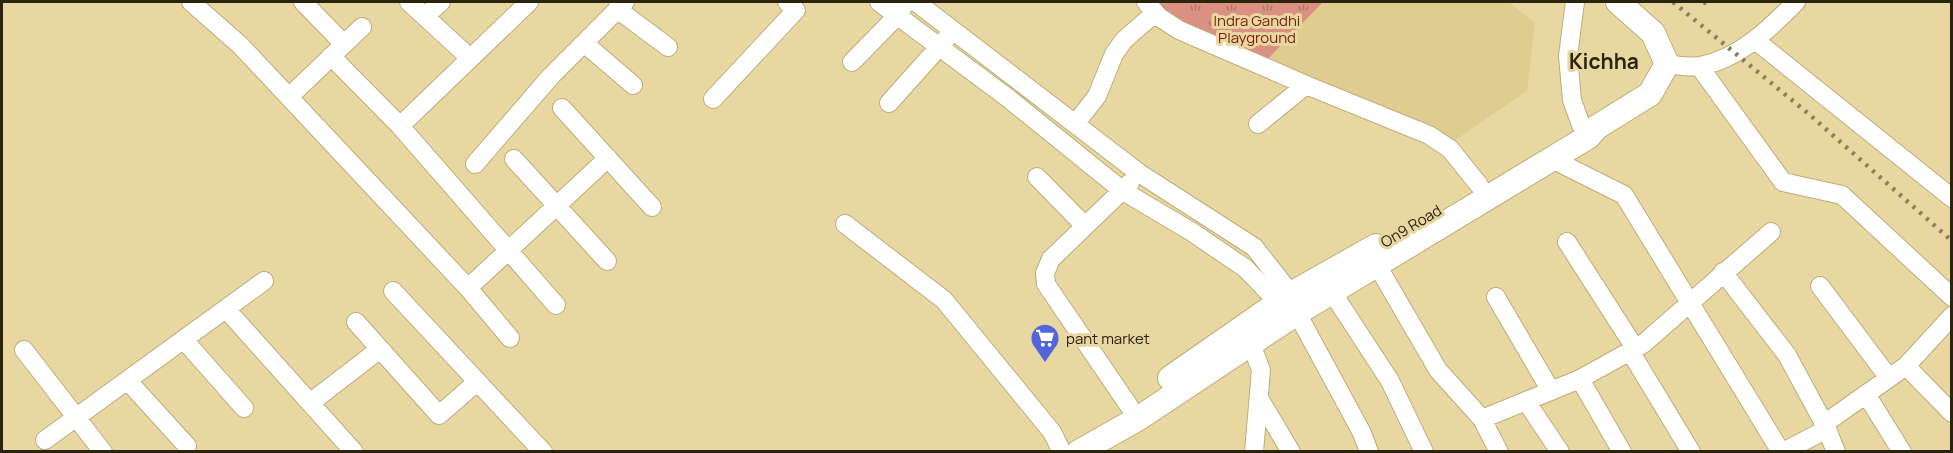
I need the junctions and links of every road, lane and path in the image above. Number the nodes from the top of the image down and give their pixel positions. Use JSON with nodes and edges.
{"nodes":[{"id":1,"x":191,"y":2,"type":"edge"},
{"id":2,"x":303,"y":2,"type":"edge"},
{"id":3,"x":410,"y":2,"type":"edge"},
{"id":4,"x":441,"y":2,"type":"edge"},
{"id":5,"x":529,"y":2,"type":"edge"},
{"id":6,"x":787,"y":2,"type":"edge"},
{"id":7,"x":879,"y":2,"type":"edge"},
{"id":8,"x":916,"y":2,"type":"edge"},
{"id":9,"x":1575,"y":2,"type":"edge"},
{"id":10,"x":1618,"y":2,"type":"edge"},
{"id":11,"x":621,"y":5,"type":"edge"},
{"id":12,"x":1784,"y":5,"type":"edge"},
{"id":13,"x":1151,"y":7,"type":"edge"},
{"id":14,"x":902,"y":8,"type":"edge"},
{"id":15,"x":425,"y":16,"type":"junction"},
{"id":16,"x":362,"y":27,"type":"dead end"},
{"id":17,"x":953,"y":30,"type":"junction"},
{"id":18,"x":1755,"y":40,"type":"junction"},
{"id":19,"x":584,"y":43,"type":"junction"},
{"id":20,"x":668,"y":47,"type":"dead end"},
{"id":21,"x":940,"y":47,"type":"junction"},
{"id":22,"x":338,"y":50,"type":"junction"},
{"id":23,"x":470,"y":58,"type":"junction"},
{"id":24,"x":852,"y":62,"type":"dead end"},
{"id":25,"x":1667,"y":64,"type":"junction"},
{"id":26,"x":1699,"y":66,"type":"junction"},
{"id":27,"x":633,"y":85,"type":"dead end"},
{"id":28,"x":1306,"y":85,"type":"junction"},
{"id":29,"x":289,"y":97,"type":"junction"},
{"id":30,"x":713,"y":99,"type":"dead end"},
{"id":31,"x":889,"y":103,"type":"dead end"},
{"id":32,"x":562,"y":108,"type":"dead end"},
{"id":33,"x":1076,"y":124,"type":"junction"},
{"id":34,"x":1258,"y":124,"type":"dead end"},
{"id":35,"x":400,"y":126,"type":"junction"},
{"id":36,"x":1589,"y":126,"type":"junction"},
{"id":37,"x":608,"y":158,"type":"junction"},
{"id":38,"x":514,"y":159,"type":"dead end"},
{"id":39,"x":1552,"y":159,"type":"junction"},
{"id":40,"x":475,"y":164,"type":"dead end"},
{"id":41,"x":1139,"y":173,"type":"junction"},
{"id":42,"x":1037,"y":177,"type":"dead end"},
{"id":43,"x":1479,"y":185,"type":"junction"},
{"id":44,"x":1123,"y":191,"type":"junction"},
{"id":45,"x":1950,"y":194,"type":"edge"},
{"id":46,"x":557,"y":206,"type":"junction"},
{"id":47,"x":652,"y":207,"type":"dead end"},
{"id":48,"x":845,"y":224,"type":"dead end"},
{"id":49,"x":1085,"y":226,"type":"junction"},
{"id":50,"x":1771,"y":232,"type":"dead end"},
{"id":51,"x":1568,"y":242,"type":"dead end"},
{"id":52,"x":508,"y":250,"type":"junction"},
{"id":53,"x":607,"y":261,"type":"dead end"},
{"id":54,"x":1377,"y":265,"type":"junction"},
{"id":55,"x":1723,"y":272,"type":"junction"},
{"id":56,"x":264,"y":281,"type":"dead end"},
{"id":57,"x":1820,"y":286,"type":"dead end"},
{"id":58,"x":468,"y":288,"type":"junction"},
{"id":59,"x":393,"y":291,"type":"dead end"},
{"id":60,"x":1332,"y":292,"type":"junction"},
{"id":61,"x":1496,"y":297,"type":"dead end"},
{"id":62,"x":1952,"y":297,"type":"edge"},
{"id":63,"x":1289,"y":303,"type":"junction"},
{"id":64,"x":1690,"y":303,"type":"junction"},
{"id":65,"x":556,"y":305,"type":"dead end"},
{"id":66,"x":227,"y":310,"type":"junction"},
{"id":67,"x":1952,"y":316,"type":"edge"},
{"id":68,"x":356,"y":322,"type":"dead end"},
{"id":69,"x":510,"y":338,"type":"dead end"},
{"id":70,"x":184,"y":340,"type":"junction"},
{"id":71,"x":1251,"y":344,"type":"junction"},
{"id":72,"x":380,"y":349,"type":"junction"},
{"id":73,"x":24,"y":350,"type":"dead end"},
{"id":74,"x":1632,"y":350,"type":"junction"},
{"id":75,"x":1906,"y":366,"type":"junction"},
{"id":76,"x":1889,"y":378,"type":"junction"},
{"id":77,"x":1581,"y":379,"type":"junction"},
{"id":78,"x":128,"y":381,"type":"junction"},
{"id":79,"x":477,"y":382,"type":"junction"},
{"id":80,"x":1551,"y":391,"type":"junction"},
{"id":81,"x":1866,"y":394,"type":"junction"},
{"id":82,"x":1259,"y":398,"type":"junction"},
{"id":83,"x":1526,"y":401,"type":"junction"},
{"id":84,"x":310,"y":404,"type":"junction"},
{"id":85,"x":1129,"y":406,"type":"junction"},
{"id":86,"x":244,"y":408,"type":"dead end"},
{"id":87,"x":1952,"y":413,"type":"edge"},
{"id":88,"x":76,"y":418,"type":"junction"},
{"id":89,"x":1482,"y":419,"type":"junction"},
{"id":90,"x":1825,"y":427,"type":"junction"},
{"id":91,"x":45,"y":440,"type":"dead end"},
{"id":92,"x":187,"y":446,"type":"dead end"},
{"id":93,"x":103,"y":452,"type":"edge"},
{"id":94,"x":354,"y":452,"type":"edge"},
{"id":95,"x":543,"y":452,"type":"edge"},
{"id":96,"x":1062,"y":452,"type":"edge"},
{"id":97,"x":1077,"y":452,"type":"edge"},
{"id":98,"x":1254,"y":452,"type":"edge"},
{"id":99,"x":1292,"y":452,"type":"edge"},
{"id":100,"x":1369,"y":452,"type":"edge"},
{"id":101,"x":1424,"y":452,"type":"edge"},
{"id":102,"x":1499,"y":452,"type":"edge"},
{"id":103,"x":1560,"y":452,"type":"edge"},
{"id":104,"x":1622,"y":452,"type":"edge"},
{"id":105,"x":1691,"y":452,"type":"edge"},
{"id":106,"x":1782,"y":452,"type":"edge"},
{"id":107,"x":1836,"y":452,"type":"edge"},
{"id":108,"x":1902,"y":452,"type":"edge"}],
"edges":[{"from":1,"to":29,"type":"street"},
{"from":2,"to":22,"type":"street"},
{"from":3,"to":15,"type":"street"},
{"from":4,"to":15,"type":"street"},
{"from":5,"to":23,"type":"street"},
{"from":6,"to":30,"type":"street"},
{"from":7,"to":14,"type":"street"},
{"from":8,"to":17,"type":"street"},
{"from":9,"to":36,"type":"street"},
{"from":10,"to":25,"type":"main road"},
{"from":11,"to":19,"type":"street"},
{"from":11,"to":20,"type":"street"},
{"from":12,"to":18,"type":"street"},
{"from":13,"to":28,"type":"street"},
{"from":13,"to":33,"type":"street"},
{"from":14,"to":21,"type":"street"},
{"from":14,"to":24,"type":"street"},
{"from":15,"to":23,"type":"street"},
{"from":16,"to":22,"type":"street"},
{"from":17,"to":21,"type":"street"},
{"from":17,"to":33,"type":"street"},
{"from":18,"to":26,"type":"street"},
{"from":18,"to":45,"type":"street"},
{"from":19,"to":27,"type":"street"},
{"from":19,"to":40,"type":"street"},
{"from":21,"to":31,"type":"street"},
{"from":21,"to":44,"type":"street"},
{"from":22,"to":29,"type":"street"},
{"from":22,"to":35,"type":"street"},
{"from":23,"to":35,"type":"street"},
{"from":25,"to":26,"type":"street"},
{"from":25,"to":36,"type":"main road","name":"On9 Road"},
{"from":26,"to":62,"type":"street"},
{"from":28,"to":34,"type":"street"},
{"from":28,"to":43,"type":"street"},
{"from":29,"to":58,"type":"street"},
{"from":32,"to":37,"type":"street"},
{"from":33,"to":41,"type":"street"},
{"from":35,"to":52,"type":"street"},
{"from":36,"to":39,"type":"main road"},
{"from":36,"to":43,"type":"main road","name":"On9 Road"},
{"from":37,"to":46,"type":"street"},
{"from":37,"to":47,"type":"street"},
{"from":38,"to":46,"type":"street"},
{"from":39,"to":54,"type":"main road"},
{"from":39,"to":64,"type":"street"},
{"from":41,"to":44,"type":"street"},
{"from":41,"to":63,"type":"street"},
{"from":42,"to":49,"type":"street"},
{"from":43,"to":63,"type":"main road","name":"On9 Road"},
{"from":44,"to":49,"type":"street"},
{"from":44,"to":63,"type":"street"},
{"from":46,"to":52,"type":"street"},
{"from":46,"to":53,"type":"street"},
{"from":48,"to":96,"type":"street"},
{"from":49,"to":85,"type":"street"},
{"from":50,"to":55,"type":"street"},
{"from":51,"to":74,"type":"street"},
{"from":52,"to":58,"type":"street"},
{"from":52,"to":65,"type":"street"},
{"from":54,"to":60,"type":"main road"},
{"from":54,"to":89,"type":"street"},
{"from":55,"to":64,"type":"street"},
{"from":55,"to":90,"type":"street"},
{"from":56,"to":66,"type":"street"},
{"from":57,"to":76,"type":"street"},
{"from":58,"to":69,"type":"street"},
{"from":59,"to":79,"type":"street"},
{"from":60,"to":63,"type":"main road"},
{"from":60,"to":101,"type":"street"},
{"from":61,"to":80,"type":"street"},
{"from":63,"to":71,"type":"main road"},
{"from":63,"to":85,"type":"main road","name":"On9 Road"},
{"from":63,"to":100,"type":"street"},
{"from":64,"to":74,"type":"street"},
{"from":64,"to":106,"type":"street"},
{"from":66,"to":70,"type":"street"},
{"from":66,"to":84,"type":"street"},
{"from":67,"to":75,"type":"street"},
{"from":68,"to":72,"type":"street"},
{"from":70,"to":78,"type":"street"},
{"from":70,"to":86,"type":"street"},
{"from":71,"to":82,"type":"street"},
{"from":71,"to":97,"type":"main road"},
{"from":72,"to":79,"type":"street"},
{"from":72,"to":84,"type":"street"},
{"from":73,"to":88,"type":"street"},
{"from":74,"to":77,"type":"street"},
{"from":74,"to":105,"type":"street"},
{"from":75,"to":76,"type":"street"},
{"from":75,"to":87,"type":"street"},
{"from":76,"to":81,"type":"street"},
{"from":77,"to":80,"type":"street"},
{"from":77,"to":104,"type":"street"},
{"from":78,"to":88,"type":"street"},
{"from":78,"to":92,"type":"street"},
{"from":79,"to":95,"type":"street"},
{"from":80,"to":83,"type":"street"},
{"from":81,"to":90,"type":"street"},
{"from":81,"to":108,"type":"street"},
{"from":82,"to":98,"type":"street"},
{"from":82,"to":99,"type":"street"},
{"from":83,"to":89,"type":"street"},
{"from":83,"to":103,"type":"street"},
{"from":84,"to":94,"type":"street"},
{"from":85,"to":97,"type":"main road","name":"On9 Road"},
{"from":88,"to":91,"type":"street"},
{"from":88,"to":93,"type":"street"},
{"from":89,"to":102,"type":"street"},
{"from":90,"to":106,"type":"street"},
{"from":90,"to":107,"type":"street"}]}
